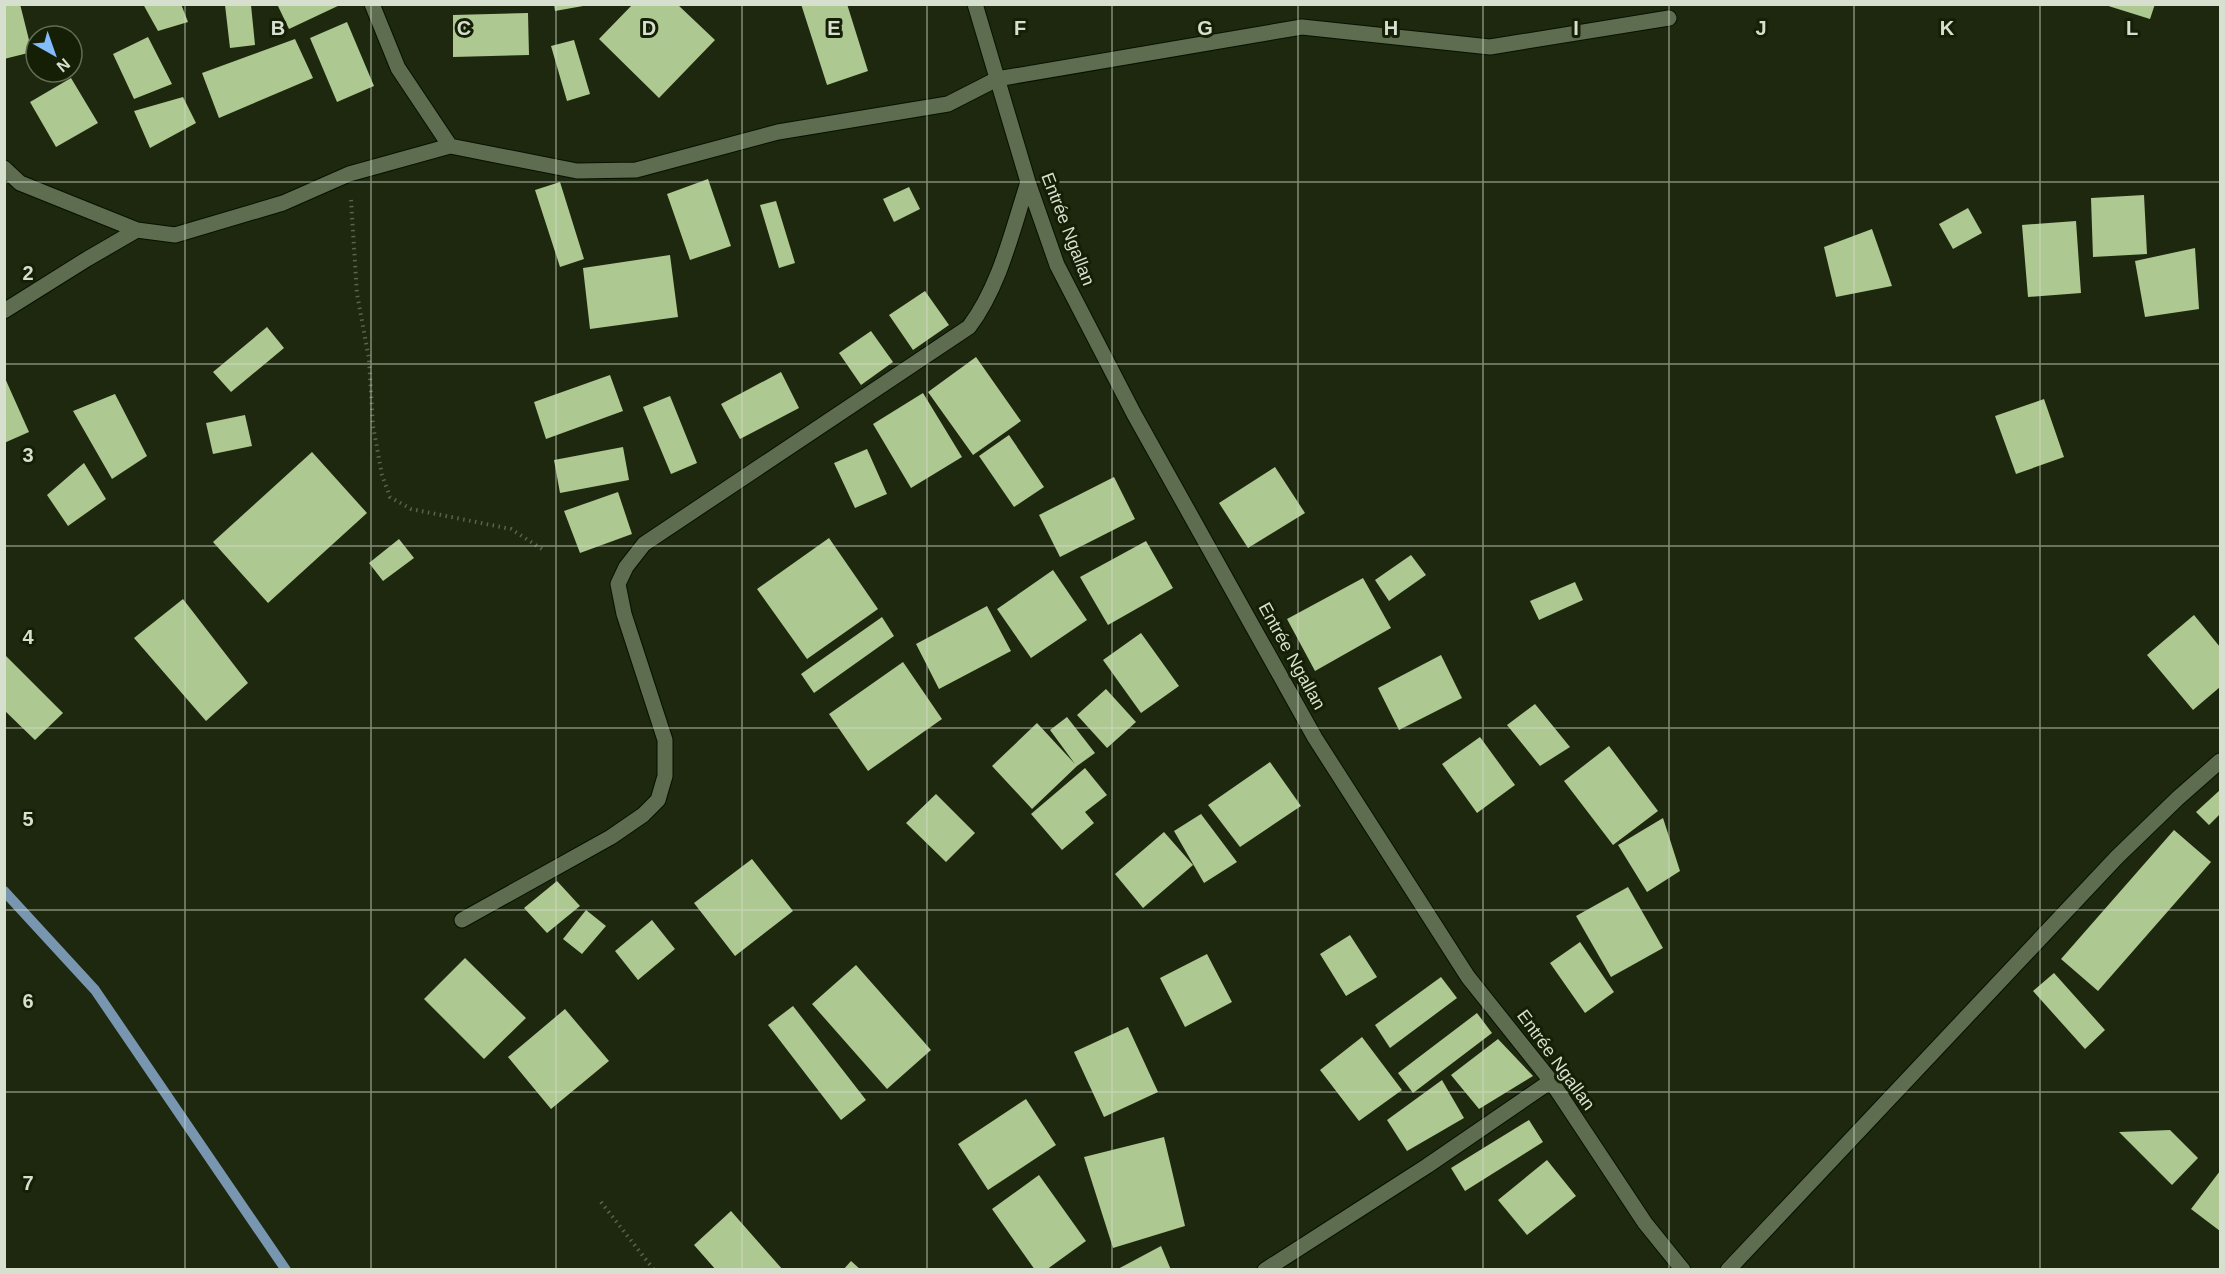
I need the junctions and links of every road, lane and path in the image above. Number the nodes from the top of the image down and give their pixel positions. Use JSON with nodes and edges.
{"nodes":[{"id":1,"x":372,"y":4,"type":"edge"},
{"id":2,"x":975,"y":4,"type":"edge"},
{"id":3,"x":1669,"y":18,"type":"dead end"},
{"id":4,"x":997,"y":79,"type":"junction"},
{"id":5,"x":450,"y":146,"type":"junction"},
{"id":6,"x":4,"y":168,"type":"edge"},
{"id":7,"x":349,"y":174,"type":"junction"},
{"id":8,"x":1028,"y":182,"type":"junction"},
{"id":9,"x":137,"y":230,"type":"junction"},
{"id":10,"x":4,"y":311,"type":"edge"},
{"id":11,"x":542,"y":549,"type":"dead end"},
{"id":12,"x":2220,"y":761,"type":"edge"},
{"id":13,"x":462,"y":920,"type":"dead end"},
{"id":14,"x":1551,"y":1081,"type":"junction"},
{"id":15,"x":601,"y":1202,"type":"dead end"},
{"id":16,"x":654,"y":1269,"type":"edge"},
{"id":17,"x":1264,"y":1269,"type":"edge"},
{"id":18,"x":1683,"y":1269,"type":"edge"},
{"id":19,"x":1728,"y":1269,"type":"edge"}],
"edges":[{"from":1,"to":5,"type":"street"},
{"from":2,"to":4,"type":"street","name":"Entrée Ngallan"},
{"from":3,"to":4,"type":"street"},
{"from":4,"to":5,"type":"street"},
{"from":4,"to":8,"type":"street","name":"Entrée Ngallan"},
{"from":5,"to":7,"type":"street"},
{"from":6,"to":9,"type":"street"},
{"from":7,"to":9,"type":"street"},
{"from":7,"to":11,"type":"path"},
{"from":8,"to":13,"type":"street"},
{"from":8,"to":14,"type":"street","name":"Entrée Ngallan"},
{"from":9,"to":10,"type":"street"},
{"from":12,"to":19,"type":"street"},
{"from":14,"to":17,"type":"street"},
{"from":14,"to":18,"type":"street","name":"Entrée Ngallan"},
{"from":15,"to":16,"type":"path"}]}
